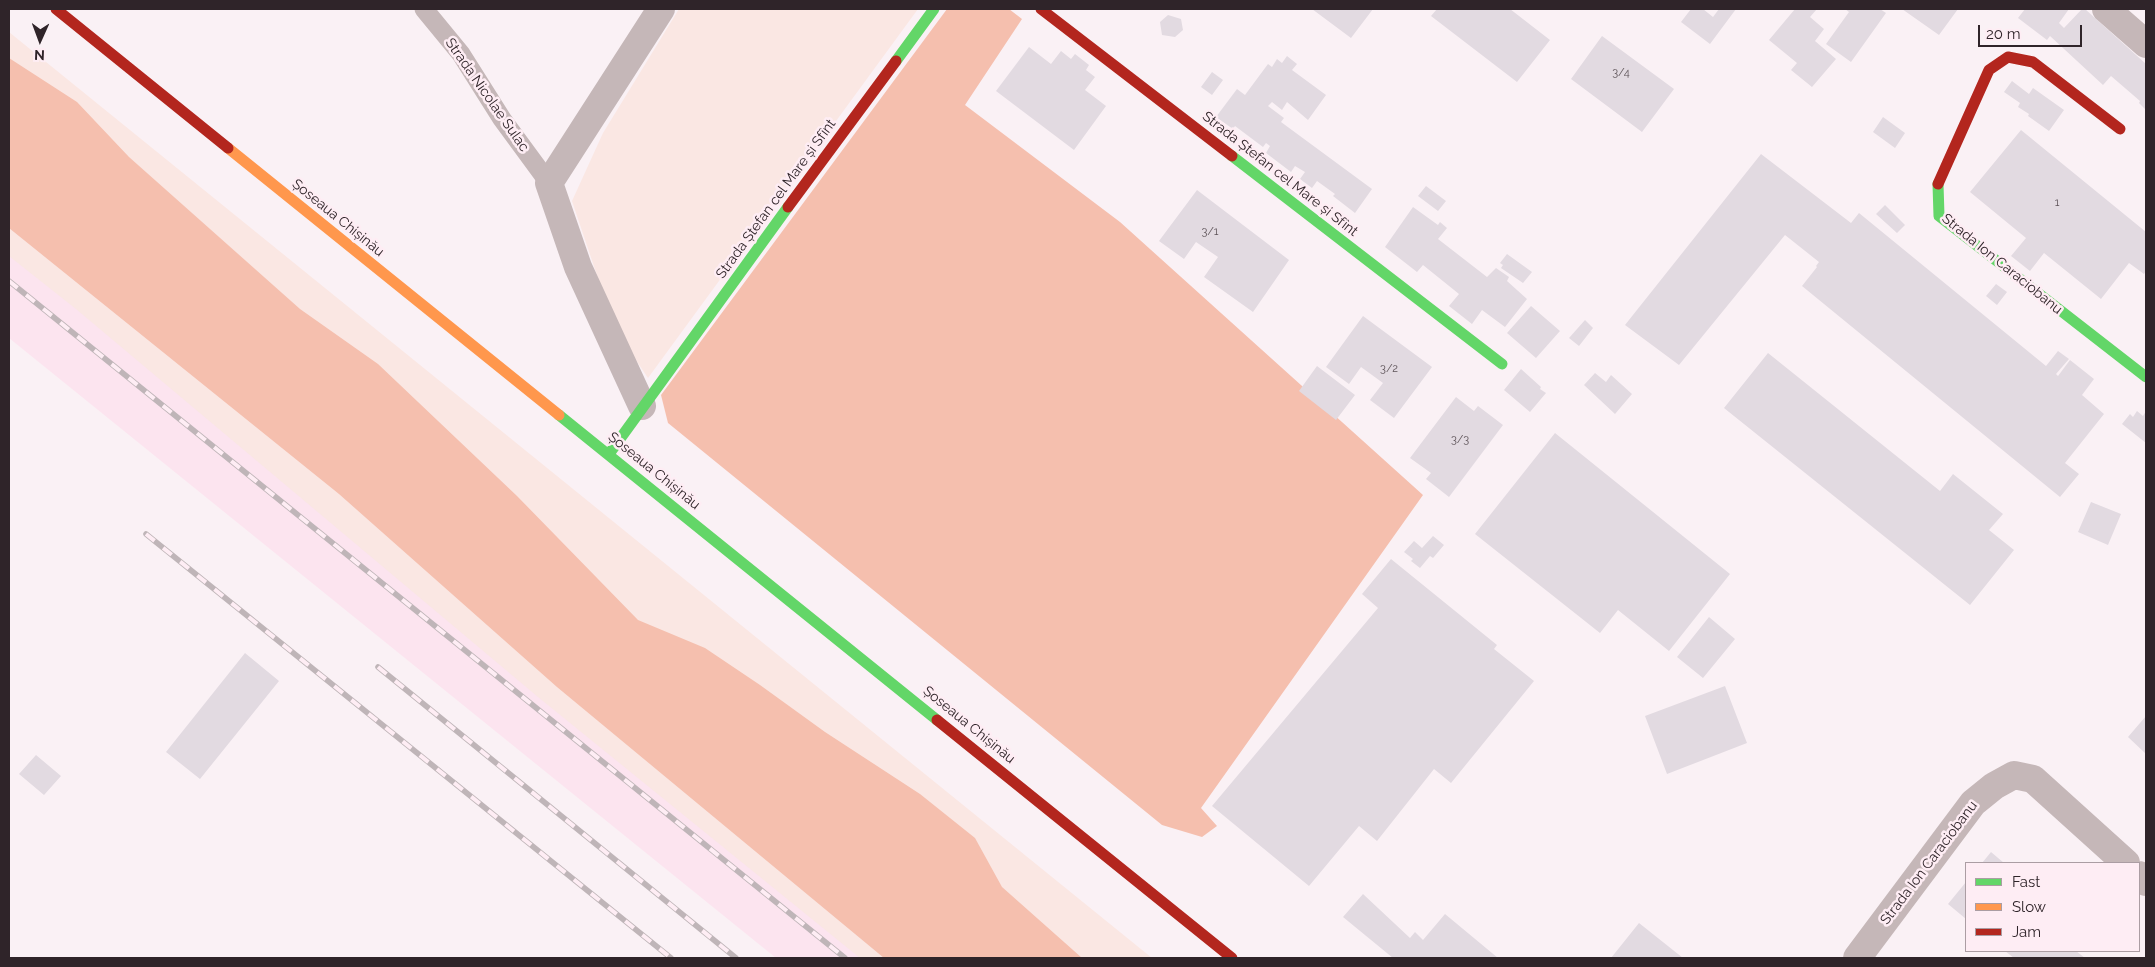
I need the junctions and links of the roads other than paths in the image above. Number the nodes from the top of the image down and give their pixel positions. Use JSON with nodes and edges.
{"nodes":[{"id":1,"x":56,"y":9,"type":"edge"},
{"id":2,"x":424,"y":9,"type":"edge"},
{"id":3,"x":661,"y":9,"type":"edge"},
{"id":4,"x":934,"y":9,"type":"edge"},
{"id":5,"x":1040,"y":9,"type":"edge"},
{"id":6,"x":2106,"y":9,"type":"edge"},
{"id":7,"x":2146,"y":44,"type":"edge"},
{"id":8,"x":2120,"y":129,"type":"dead end"},
{"id":9,"x":549,"y":183,"type":"junction"},
{"id":10,"x":1502,"y":364,"type":"dead end"},
{"id":11,"x":2146,"y":377,"type":"edge"},
{"id":12,"x":642,"y":406,"type":"junction"},
{"id":13,"x":609,"y":454,"type":"junction"},
{"id":14,"x":2125,"y":862,"type":"edge"},
{"id":15,"x":1232,"y":958,"type":"edge"},
{"id":16,"x":1857,"y":958,"type":"edge"}],
"edges":[{"from":1,"to":13,"type":"main road","name":"Șoseaua Chișinău"},
{"from":2,"to":9,"type":"lane","name":"Strada Nicolae Sulac"},
{"from":3,"to":9,"type":"street"},
{"from":4,"to":12,"type":"main road","name":"Strada Ștefan cel Mare și Sfînt"},
{"from":5,"to":10,"type":"main road","name":"Strada Ștefan cel Mare și Sfînt"},
{"from":6,"to":7,"type":"street"},
{"from":8,"to":11,"type":"main road","name":"Strada Ion Caraciobanu"},
{"from":9,"to":12,"type":"street"},
{"from":12,"to":13,"type":"main road","name":"Strada Ștefan cel Mare și Sfînt"},
{"from":13,"to":15,"type":"main road","name":"Șoseaua Chișinău"},
{"from":14,"to":16,"type":"street","name":"Strada Ion Caraciobanu"}]}
